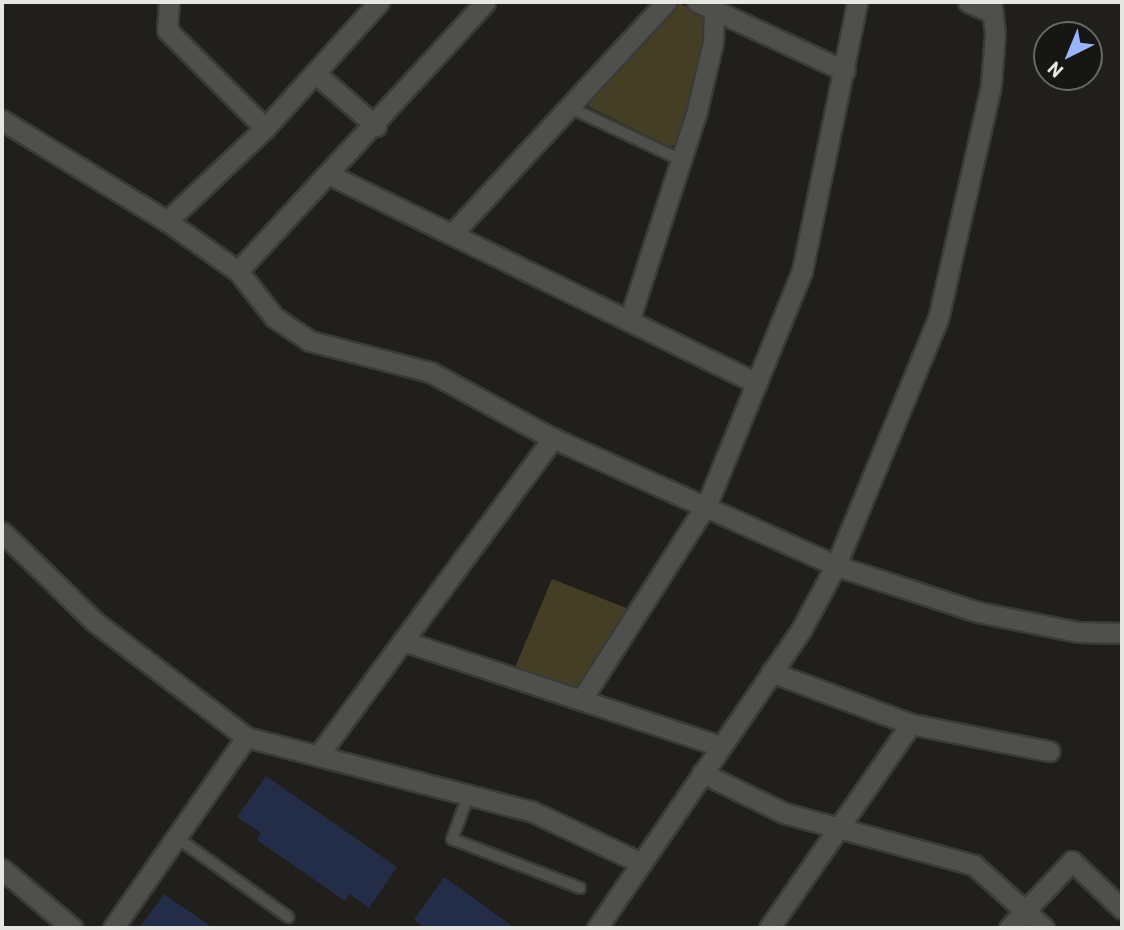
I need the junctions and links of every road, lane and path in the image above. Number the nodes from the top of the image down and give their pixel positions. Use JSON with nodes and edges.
{"nodes":[{"id":1,"x":169,"y":2,"type":"edge"},
{"id":2,"x":379,"y":2,"type":"edge"},
{"id":3,"x":485,"y":2,"type":"edge"},
{"id":4,"x":666,"y":2,"type":"edge"},
{"id":5,"x":857,"y":2,"type":"edge"},
{"id":6,"x":968,"y":2,"type":"edge"},
{"id":7,"x":992,"y":5,"type":"edge"},
{"id":8,"x":706,"y":6,"type":"edge"},
{"id":9,"x":845,"y":71,"type":"junction"},
{"id":10,"x":315,"y":72,"type":"junction"},
{"id":11,"x":569,"y":107,"type":"junction"},
{"id":12,"x":2,"y":120,"type":"edge"},
{"id":13,"x":376,"y":126,"type":"junction"},
{"id":14,"x":265,"y":128,"type":"junction"},
{"id":15,"x":681,"y":160,"type":"junction"},
{"id":16,"x":330,"y":175,"type":"junction"},
{"id":17,"x":167,"y":221,"type":"junction"},
{"id":18,"x":452,"y":234,"type":"junction"},
{"id":19,"x":238,"y":271,"type":"junction"},
{"id":20,"x":629,"y":321,"type":"junction"},
{"id":21,"x":757,"y":383,"type":"junction"},
{"id":22,"x":553,"y":438,"type":"junction"},
{"id":23,"x":707,"y":504,"type":"junction"},
{"id":24,"x":2,"y":532,"type":"edge"},
{"id":25,"x":836,"y":565,"type":"junction"},
{"id":26,"x":1114,"y":634,"type":"edge"},
{"id":27,"x":403,"y":641,"type":"junction"},
{"id":28,"x":1122,"y":650,"type":"edge"},
{"id":29,"x":771,"y":672,"type":"junction"},
{"id":30,"x":581,"y":700,"type":"junction"},
{"id":31,"x":911,"y":724,"type":"junction"},
{"id":32,"x":246,"y":737,"type":"junction"},
{"id":33,"x":721,"y":746,"type":"junction"},
{"id":34,"x":1049,"y":751,"type":"dead end"},
{"id":35,"x":320,"y":753,"type":"junction"},
{"id":36,"x":702,"y":774,"type":"junction"},
{"id":37,"x":469,"y":794,"type":"junction"},
{"id":38,"x":838,"y":829,"type":"junction"},
{"id":39,"x":176,"y":837,"type":"junction"},
{"id":40,"x":641,"y":863,"type":"junction"},
{"id":41,"x":2,"y":869,"type":"edge"},
{"id":42,"x":580,"y":888,"type":"dead end"},
{"id":43,"x":1122,"y":909,"type":"edge"},
{"id":44,"x":1026,"y":910,"type":"junction"},
{"id":45,"x":289,"y":917,"type":"dead end"},
{"id":46,"x":72,"y":928,"type":"edge"},
{"id":47,"x":113,"y":928,"type":"edge"},
{"id":48,"x":597,"y":928,"type":"edge"},
{"id":49,"x":769,"y":928,"type":"edge"},
{"id":50,"x":1009,"y":928,"type":"edge"},
{"id":51,"x":1044,"y":928,"type":"edge"}],
"edges":[{"from":1,"to":14,"type":"street"},
{"from":2,"to":10,"type":"street"},
{"from":3,"to":13,"type":"street"},
{"from":4,"to":11,"type":"street"},
{"from":5,"to":9,"type":"street"},
{"from":6,"to":7,"type":"street"},
{"from":7,"to":25,"type":"street"},
{"from":8,"to":9,"type":"street"},
{"from":8,"to":15,"type":"street"},
{"from":9,"to":21,"type":"street"},
{"from":10,"to":13,"type":"street"},
{"from":10,"to":14,"type":"street"},
{"from":11,"to":15,"type":"lane"},
{"from":11,"to":18,"type":"street"},
{"from":12,"to":17,"type":"street"},
{"from":13,"to":16,"type":"street"},
{"from":14,"to":17,"type":"street"},
{"from":15,"to":20,"type":"street"},
{"from":16,"to":18,"type":"street"},
{"from":16,"to":19,"type":"street"},
{"from":17,"to":19,"type":"street"},
{"from":18,"to":20,"type":"street"},
{"from":19,"to":22,"type":"street"},
{"from":20,"to":21,"type":"street"},
{"from":21,"to":23,"type":"street"},
{"from":22,"to":23,"type":"street"},
{"from":22,"to":27,"type":"street"},
{"from":23,"to":25,"type":"street"},
{"from":23,"to":30,"type":"street"},
{"from":24,"to":32,"type":"street"},
{"from":25,"to":26,"type":"street"},
{"from":25,"to":29,"type":"street"},
{"from":26,"to":28,"type":"street"},
{"from":27,"to":30,"type":"street"},
{"from":27,"to":35,"type":"street"},
{"from":29,"to":31,"type":"street"},
{"from":29,"to":33,"type":"street"},
{"from":30,"to":33,"type":"street"},
{"from":31,"to":34,"type":"street"},
{"from":31,"to":38,"type":"street"},
{"from":32,"to":35,"type":"street"},
{"from":32,"to":39,"type":"street"},
{"from":33,"to":36,"type":"street"},
{"from":35,"to":37,"type":"street"},
{"from":36,"to":38,"type":"street"},
{"from":36,"to":40,"type":"street"},
{"from":37,"to":40,"type":"street"},
{"from":37,"to":42,"type":"lane"},
{"from":38,"to":44,"type":"street"},
{"from":38,"to":49,"type":"street"},
{"from":39,"to":45,"type":"lane"},
{"from":39,"to":47,"type":"street"},
{"from":40,"to":48,"type":"street"},
{"from":41,"to":46,"type":"street"},
{"from":43,"to":44,"type":"street"},
{"from":44,"to":50,"type":"street"},
{"from":44,"to":51,"type":"street"}]}
